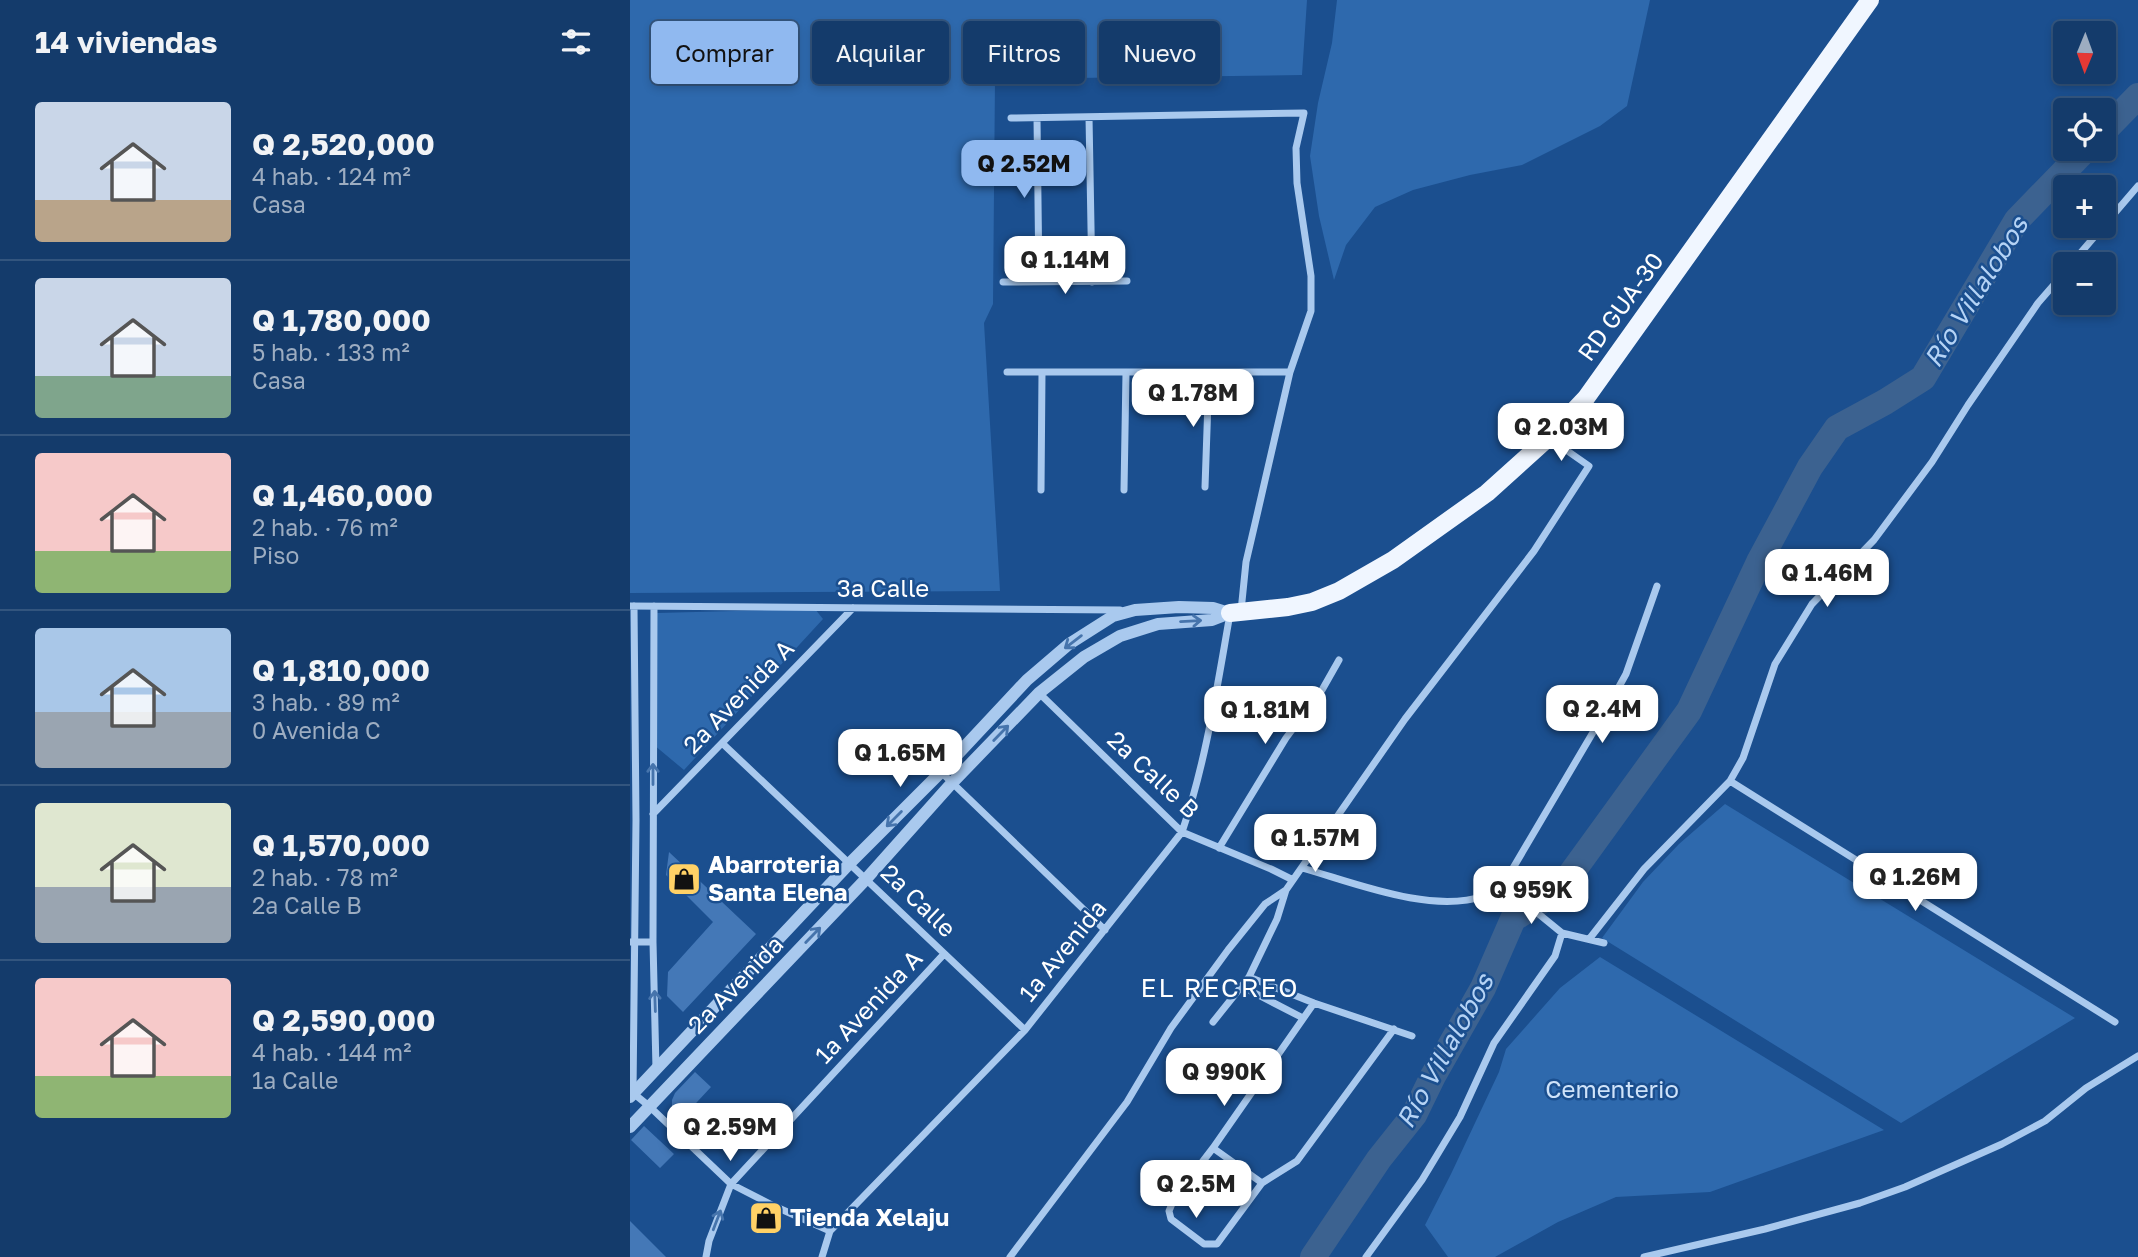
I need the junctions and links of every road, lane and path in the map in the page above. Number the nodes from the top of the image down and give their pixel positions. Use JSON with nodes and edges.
{"nodes":[{"id":1,"x":1870,"y":0,"type":"edge"},
{"id":2,"x":1089,"y":117,"type":"junction"},
{"id":3,"x":1011,"y":118,"type":"dead end"},
{"id":4,"x":1037,"y":118,"type":"junction"},
{"id":5,"x":2138,"y":186,"type":"edge"},
{"id":6,"x":2081,"y":252,"type":"edge"},
{"id":7,"x":1127,"y":281,"type":"dead end"},
{"id":8,"x":1003,"y":282,"type":"dead end"},
{"id":9,"x":1040,"y":282,"type":"junction"},
{"id":10,"x":1092,"y":282,"type":"junction"},
{"id":11,"x":2053,"y":286,"type":"edge"},
{"id":12,"x":1007,"y":372,"type":"dead end"},
{"id":13,"x":1209,"y":372,"type":"junction"},
{"id":14,"x":1290,"y":372,"type":"junction"},
{"id":15,"x":1042,"y":373,"type":"junction"},
{"id":16,"x":1126,"y":373,"type":"junction"},
{"id":17,"x":1549,"y":437,"type":"junction"},
{"id":18,"x":1205,"y":487,"type":"dead end"},
{"id":19,"x":1041,"y":490,"type":"dead end"},
{"id":20,"x":1124,"y":490,"type":"dead end"},
{"id":21,"x":1657,"y":586,"type":"dead end"},
{"id":22,"x":632,"y":606,"type":"edge"},
{"id":23,"x":654,"y":606,"type":"junction"},
{"id":24,"x":853,"y":608,"type":"junction"},
{"id":25,"x":1135,"y":610,"type":"junction"},
{"id":26,"x":1236,"y":612,"type":"junction"},
{"id":27,"x":1139,"y":629,"type":"junction"},
{"id":28,"x":1339,"y":660,"type":"dead end"},
{"id":29,"x":1039,"y":693,"type":"junction"},
{"id":30,"x":722,"y":743,"type":"junction"},
{"id":31,"x":941,"y":772,"type":"junction"},
{"id":32,"x":633,"y":775,"type":"edge"},
{"id":33,"x":1730,"y":781,"type":"junction"},
{"id":34,"x":951,"y":784,"type":"junction"},
{"id":35,"x":653,"y":814,"type":"junction"},
{"id":36,"x":1182,"y":832,"type":"junction"},
{"id":37,"x":1219,"y":848,"type":"junction"},
{"id":38,"x":850,"y":863,"type":"junction"},
{"id":39,"x":1302,"y":868,"type":"junction"},
{"id":40,"x":867,"y":878,"type":"junction"},
{"id":41,"x":1293,"y":880,"type":"junction"},
{"id":42,"x":1503,"y":885,"type":"junction"},
{"id":43,"x":1286,"y":890,"type":"junction"},
{"id":44,"x":1105,"y":930,"type":"junction"},
{"id":45,"x":1559,"y":931,"type":"junction"},
{"id":46,"x":1590,"y":938,"type":"junction"},
{"id":47,"x":633,"y":942,"type":"edge"},
{"id":48,"x":653,"y":942,"type":"junction"},
{"id":49,"x":1604,"y":943,"type":"dead end"},
{"id":50,"x":944,"y":954,"type":"junction"},
{"id":51,"x":1249,"y":977,"type":"junction"},
{"id":52,"x":1242,"y":987,"type":"junction"},
{"id":53,"x":1314,"y":1003,"type":"junction"},
{"id":54,"x":1303,"y":1018,"type":"junction"},
{"id":55,"x":1213,"y":1022,"type":"dead end"},
{"id":56,"x":2115,"y":1022,"type":"dead end"},
{"id":57,"x":1394,"y":1029,"type":"junction"},
{"id":58,"x":1025,"y":1030,"type":"junction"},
{"id":59,"x":1412,"y":1036,"type":"dead end"},
{"id":60,"x":632,"y":1041,"type":"edge"},
{"id":61,"x":2138,"y":1056,"type":"edge"},
{"id":62,"x":656,"y":1070,"type":"junction"},
{"id":63,"x":631,"y":1095,"type":"edge"},
{"id":64,"x":649,"y":1106,"type":"junction"},
{"id":65,"x":630,"y":1126,"type":"edge"},
{"id":66,"x":1213,"y":1148,"type":"junction"},
{"id":67,"x":1262,"y":1183,"type":"junction"},
{"id":68,"x":731,"y":1184,"type":"junction"},
{"id":69,"x":830,"y":1231,"type":"junction"},
{"id":70,"x":706,"y":1257,"type":"edge"},
{"id":71,"x":822,"y":1257,"type":"edge"},
{"id":72,"x":1010,"y":1257,"type":"edge"},
{"id":73,"x":1366,"y":1257,"type":"edge"},
{"id":74,"x":1644,"y":1257,"type":"edge"}],
"edges":[{"from":1,"to":17,"type":"main road","name":"RD GUA-30"},
{"from":2,"to":4,"type":"street"},
{"from":2,"to":10,"type":"street"},
{"from":2,"to":14,"type":"street","name":"1a Avenida"},
{"from":3,"to":4,"type":"street"},
{"from":4,"to":9,"type":"street"},
{"from":5,"to":6,"type":"street"},
{"from":7,"to":10,"type":"street"},
{"from":8,"to":9,"type":"street"},
{"from":9,"to":10,"type":"street"},
{"from":11,"to":33,"type":"street"},
{"from":12,"to":15,"type":"street"},
{"from":13,"to":14,"type":"street"},
{"from":13,"to":16,"type":"street"},
{"from":13,"to":18,"type":"street"},
{"from":14,"to":26,"type":"street","name":"1a Avenida"},
{"from":15,"to":16,"type":"street"},
{"from":15,"to":19,"type":"street"},
{"from":16,"to":20,"type":"street"},
{"from":17,"to":26,"type":"main road","name":"RD GUA-30"},
{"from":17,"to":39,"type":"street"},
{"from":21,"to":42,"type":"street"},
{"from":22,"to":23,"type":"street","name":"3a Calle"},
{"from":22,"to":32,"type":"street"},
{"from":23,"to":24,"type":"street","name":"3a Calle"},
{"from":35,"to":23,"type":"street","name":"2a Avenida A","one_way":true},
{"from":24,"to":25,"type":"street","name":"3a Calle"},
{"from":24,"to":30,"type":"street","name":"2a Avenida A"},
{"from":25,"to":26,"type":"street","name":"2a Avenida"},
{"from":25,"to":27,"type":"street"},
{"from":25,"to":31,"type":"street","name":"2a Avenida","one_way":true},
{"from":27,"to":26,"type":"street","name":"2a Avenida","one_way":true},
{"from":26,"to":36,"type":"street","name":"1a Avenida"},
{"from":27,"to":29,"type":"street","name":"2a Avenida"},
{"from":28,"to":37,"type":"street"},
{"from":34,"to":29,"type":"street","name":"2a Avenida","one_way":true},
{"from":29,"to":36,"type":"street","name":"2a Calle B"},
{"from":30,"to":35,"type":"street","name":"2a Avenida A"},
{"from":30,"to":38,"type":"street","name":"2a Calle"},
{"from":31,"to":34,"type":"street"},
{"from":31,"to":38,"type":"street","name":"2a Avenida","one_way":true},
{"from":32,"to":47,"type":"street"},
{"from":33,"to":46,"type":"street"},
{"from":33,"to":56,"type":"street"},
{"from":34,"to":40,"type":"street","name":"2a Avenida"},
{"from":34,"to":44,"type":"street"},
{"from":35,"to":48,"type":"street","name":"2a Avenida A"},
{"from":36,"to":37,"type":"street","name":"2a Calle B"},
{"from":36,"to":44,"type":"street","name":"1a Avenida"},
{"from":37,"to":41,"type":"street","name":"2a Calle B"},
{"from":38,"to":40,"type":"street","name":"2a Calle"},
{"from":38,"to":62,"type":"street","name":"2a Avenida"},
{"from":39,"to":41,"type":"street"},
{"from":39,"to":42,"type":"street"},
{"from":40,"to":50,"type":"street","name":"2a Calle"},
{"from":64,"to":40,"type":"street","name":"2a Avenida","one_way":true},
{"from":41,"to":43,"type":"street"},
{"from":42,"to":45,"type":"street"},
{"from":43,"to":51,"type":"street"},
{"from":43,"to":72,"type":"street"},
{"from":44,"to":58,"type":"street","name":"1a Avenida"},
{"from":45,"to":46,"type":"street"},
{"from":45,"to":73,"type":"street"},
{"from":46,"to":49,"type":"street"},
{"from":47,"to":48,"type":"street"},
{"from":47,"to":60,"type":"street"},
{"from":62,"to":48,"type":"street","name":"2a Avenida A","one_way":true},
{"from":50,"to":58,"type":"street","name":"2a Calle"},
{"from":50,"to":68,"type":"street","name":"1a Avenida A"},
{"from":51,"to":52,"type":"street"},
{"from":51,"to":53,"type":"street"},
{"from":52,"to":54,"type":"street"},
{"from":52,"to":55,"type":"street"},
{"from":53,"to":54,"type":"street"},
{"from":53,"to":57,"type":"street"},
{"from":54,"to":66,"type":"street"},
{"from":57,"to":59,"type":"street"},
{"from":57,"to":67,"type":"street"},
{"from":58,"to":69,"type":"street","name":"1a Avenida"},
{"from":60,"to":63,"type":"street"},
{"from":61,"to":74,"type":"street"},
{"from":62,"to":63,"type":"street","name":"2a Avenida"},
{"from":63,"to":64,"type":"street"},
{"from":64,"to":65,"type":"street","name":"2a Avenida"},
{"from":64,"to":68,"type":"street"},
{"from":66,"to":67,"type":"street"},
{"from":66,"to":67,"type":"street"},
{"from":68,"to":69,"type":"street"},
{"from":70,"to":68,"type":"street","name":"1a Avenida A","one_way":true},
{"from":69,"to":71,"type":"street","name":"1a Avenida"}]}
